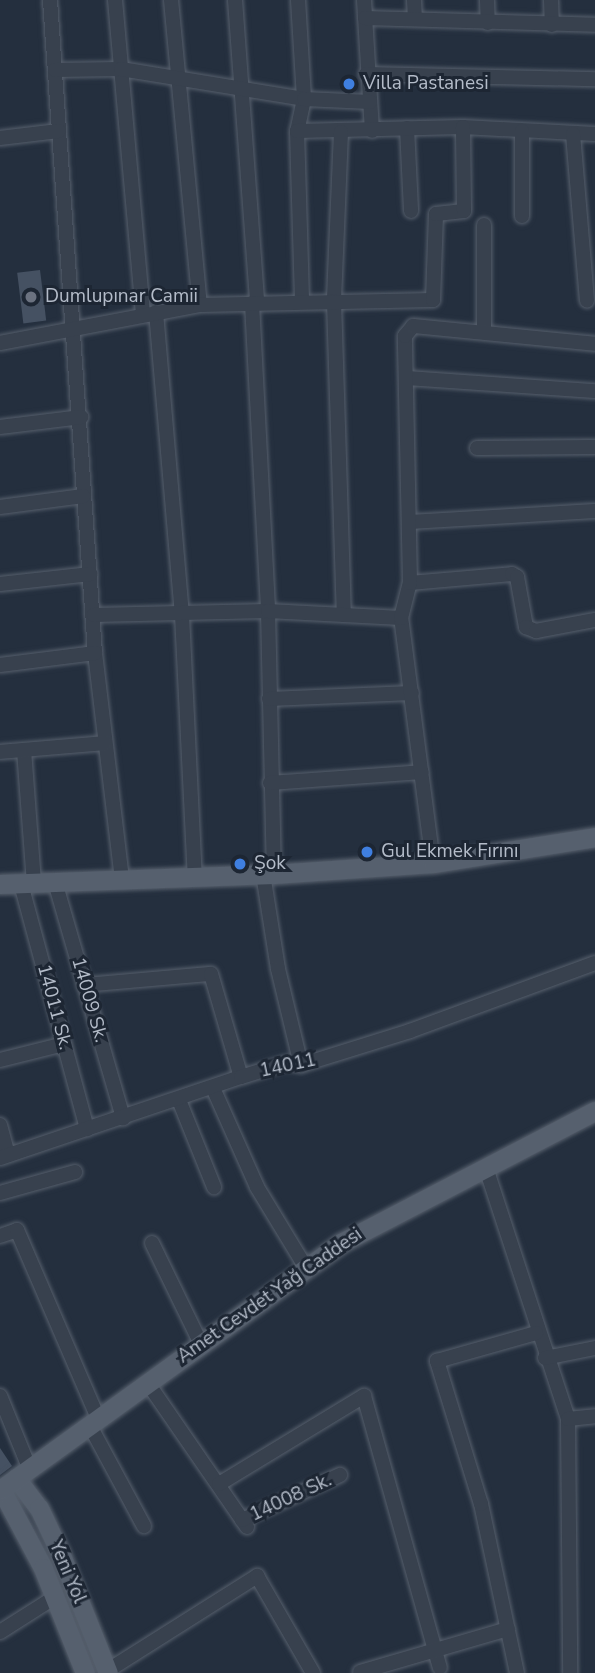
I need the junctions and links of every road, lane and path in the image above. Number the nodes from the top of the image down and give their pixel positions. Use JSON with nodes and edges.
{"nodes":[{"id":1,"x":50,"y":0,"type":"edge"},
{"id":2,"x":115,"y":0,"type":"edge"},
{"id":3,"x":170,"y":0,"type":"edge"},
{"id":4,"x":235,"y":0,"type":"edge"},
{"id":5,"x":298,"y":0,"type":"edge"},
{"id":6,"x":364,"y":0,"type":"edge"},
{"id":7,"x":414,"y":0,"type":"edge"},
{"id":8,"x":487,"y":0,"type":"edge"},
{"id":9,"x":551,"y":0,"type":"edge"},
{"id":10,"x":365,"y":18,"type":"junction"},
{"id":11,"x":415,"y":18,"type":"junction"},
{"id":12,"x":488,"y":23,"type":"junction"},
{"id":13,"x":595,"y":24,"type":"edge"},
{"id":14,"x":552,"y":25,"type":"junction"},
{"id":15,"x":121,"y":69,"type":"junction"},
{"id":16,"x":55,"y":70,"type":"junction"},
{"id":17,"x":366,"y":74,"type":"junction"},
{"id":18,"x":595,"y":79,"type":"edge"},
{"id":19,"x":177,"y":80,"type":"junction"},
{"id":20,"x":239,"y":89,"type":"junction"},
{"id":21,"x":304,"y":99,"type":"junction"},
{"id":22,"x":370,"y":102,"type":"junction"},
{"id":23,"x":463,"y":127,"type":"junction"},
{"id":24,"x":407,"y":128,"type":"junction"},
{"id":25,"x":59,"y":131,"type":"junction"},
{"id":26,"x":297,"y":131,"type":"junction"},
{"id":27,"x":372,"y":131,"type":"junction"},
{"id":28,"x":522,"y":131,"type":"junction"},
{"id":29,"x":341,"y":132,"type":"junction"},
{"id":30,"x":573,"y":134,"type":"junction"},
{"id":31,"x":595,"y":134,"type":"edge"},
{"id":32,"x":0,"y":138,"type":"edge"},
{"id":33,"x":411,"y":211,"type":"dead end"},
{"id":34,"x":523,"y":216,"type":"dead end"},
{"id":35,"x":484,"y":225,"type":"dead end"},
{"id":36,"x":587,"y":300,"type":"dead end"},
{"id":37,"x":302,"y":301,"type":"junction"},
{"id":38,"x":334,"y":301,"type":"junction"},
{"id":39,"x":254,"y":303,"type":"junction"},
{"id":40,"x":200,"y":305,"type":"junction"},
{"id":41,"x":149,"y":313,"type":"junction"},
{"id":42,"x":72,"y":328,"type":"junction"},
{"id":43,"x":484,"y":331,"type":"junction"},
{"id":44,"x":0,"y":343,"type":"edge"},
{"id":45,"x":595,"y":344,"type":"edge"},
{"id":46,"x":407,"y":378,"type":"junction"},
{"id":47,"x":595,"y":391,"type":"edge"},
{"id":48,"x":81,"y":417,"type":"junction"},
{"id":49,"x":0,"y":427,"type":"edge"},
{"id":50,"x":595,"y":447,"type":"edge"},
{"id":51,"x":477,"y":448,"type":"dead end"},
{"id":52,"x":83,"y":496,"type":"junction"},
{"id":53,"x":0,"y":507,"type":"edge"},
{"id":54,"x":595,"y":511,"type":"edge"},
{"id":55,"x":410,"y":522,"type":"junction"},
{"id":56,"x":90,"y":574,"type":"junction"},
{"id":57,"x":410,"y":583,"type":"junction"},
{"id":58,"x":0,"y":584,"type":"edge"},
{"id":59,"x":268,"y":611,"type":"junction"},
{"id":60,"x":94,"y":615,"type":"junction"},
{"id":61,"x":182,"y":615,"type":"junction"},
{"id":62,"x":344,"y":615,"type":"junction"},
{"id":63,"x":401,"y":618,"type":"junction"},
{"id":64,"x":595,"y":620,"type":"edge"},
{"id":65,"x":95,"y":653,"type":"junction"},
{"id":66,"x":0,"y":665,"type":"edge"},
{"id":67,"x":412,"y":693,"type":"junction"},
{"id":68,"x":269,"y":699,"type":"junction"},
{"id":69,"x":105,"y":743,"type":"junction"},
{"id":70,"x":24,"y":750,"type":"junction"},
{"id":71,"x":0,"y":752,"type":"edge"},
{"id":72,"x":422,"y":772,"type":"junction"},
{"id":73,"x":270,"y":783,"type":"junction"},
{"id":74,"x":595,"y":837,"type":"edge"},
{"id":75,"x":433,"y":863,"type":"junction"},
{"id":76,"x":268,"y":874,"type":"junction"},
{"id":77,"x":195,"y":878,"type":"junction"},
{"id":78,"x":121,"y":880,"type":"junction"},
{"id":79,"x":55,"y":882,"type":"junction"},
{"id":80,"x":27,"y":883,"type":"junction"},
{"id":81,"x":0,"y":884,"type":"edge"},
{"id":82,"x":595,"y":962,"type":"edge"},
{"id":83,"x":84,"y":985,"type":"junction"},
{"id":84,"x":64,"y":1044,"type":"junction"},
{"id":85,"x":0,"y":1060,"type":"edge"},
{"id":86,"x":301,"y":1065,"type":"junction"},
{"id":87,"x":241,"y":1077,"type":"junction"},
{"id":88,"x":213,"y":1088,"type":"junction"},
{"id":89,"x":179,"y":1100,"type":"junction"},
{"id":90,"x":595,"y":1111,"type":"edge"},
{"id":91,"x":123,"y":1118,"type":"junction"},
{"id":92,"x":0,"y":1125,"type":"edge"},
{"id":93,"x":87,"y":1129,"type":"junction"},
{"id":94,"x":4,"y":1157,"type":"edge"},
{"id":95,"x":485,"y":1168,"type":"junction"},
{"id":96,"x":75,"y":1172,"type":"dead end"},
{"id":97,"x":214,"y":1187,"type":"dead end"},
{"id":98,"x":0,"y":1193,"type":"edge"},
{"id":99,"x":0,"y":1236,"type":"edge"},
{"id":100,"x":152,"y":1243,"type":"dead end"},
{"id":101,"x":306,"y":1268,"type":"junction"},
{"id":102,"x":536,"y":1333,"type":"junction"},
{"id":103,"x":201,"y":1343,"type":"junction"},
{"id":104,"x":595,"y":1348,"type":"edge"},
{"id":105,"x":545,"y":1359,"type":"junction"},
{"id":106,"x":147,"y":1382,"type":"junction"},
{"id":107,"x":0,"y":1396,"type":"edge"},
{"id":108,"x":595,"y":1416,"type":"edge"},
{"id":109,"x":568,"y":1419,"type":"junction"},
{"id":110,"x":94,"y":1421,"type":"junction"},
{"id":111,"x":341,"y":1475,"type":"dead end"},
{"id":112,"x":12,"y":1481,"type":"edge"},
{"id":113,"x":219,"y":1484,"type":"junction"},
{"id":114,"x":144,"y":1526,"type":"dead end"},
{"id":115,"x":55,"y":1597,"type":"junction"},
{"id":116,"x":508,"y":1629,"type":"junction"},
{"id":117,"x":0,"y":1632,"type":"edge"},
{"id":118,"x":436,"y":1651,"type":"junction"},
{"id":119,"x":440,"y":1668,"type":"dead end"},
{"id":120,"x":108,"y":1672,"type":"edge"},
{"id":121,"x":360,"y":1672,"type":"edge"},
{"id":122,"x":85,"y":1673,"type":"edge"},
{"id":123,"x":313,"y":1673,"type":"edge"},
{"id":124,"x":517,"y":1673,"type":"edge"},
{"id":125,"x":570,"y":1673,"type":"edge"}],
"edges":[{"from":1,"to":16,"type":"street"},
{"from":2,"to":15,"type":"street"},
{"from":3,"to":19,"type":"street"},
{"from":4,"to":20,"type":"street"},
{"from":5,"to":21,"type":"street"},
{"from":6,"to":10,"type":"street"},
{"from":7,"to":11,"type":"street"},
{"from":8,"to":12,"type":"street"},
{"from":9,"to":14,"type":"street"},
{"from":10,"to":11,"type":"street"},
{"from":10,"to":17,"type":"street"},
{"from":11,"to":12,"type":"street"},
{"from":12,"to":14,"type":"street"},
{"from":13,"to":14,"type":"street"},
{"from":15,"to":16,"type":"street"},
{"from":15,"to":19,"type":"street"},
{"from":15,"to":41,"type":"street"},
{"from":16,"to":25,"type":"street"},
{"from":17,"to":18,"type":"street"},
{"from":17,"to":22,"type":"street"},
{"from":19,"to":20,"type":"street"},
{"from":19,"to":40,"type":"street"},
{"from":20,"to":21,"type":"street"},
{"from":20,"to":39,"type":"street"},
{"from":21,"to":22,"type":"street"},
{"from":21,"to":26,"type":"street"},
{"from":22,"to":27,"type":"street"},
{"from":23,"to":24,"type":"street"},
{"from":23,"to":28,"type":"street"},
{"from":23,"to":38,"type":"street"},
{"from":24,"to":27,"type":"street"},
{"from":24,"to":33,"type":"street"},
{"from":25,"to":32,"type":"street"},
{"from":25,"to":42,"type":"street"},
{"from":26,"to":29,"type":"street"},
{"from":26,"to":37,"type":"street"},
{"from":27,"to":29,"type":"street"},
{"from":28,"to":30,"type":"street"},
{"from":28,"to":34,"type":"street"},
{"from":29,"to":38,"type":"street"},
{"from":30,"to":31,"type":"street"},
{"from":30,"to":36,"type":"street"},
{"from":35,"to":43,"type":"street"},
{"from":37,"to":38,"type":"street"},
{"from":37,"to":39,"type":"street"},
{"from":38,"to":62,"type":"street"},
{"from":39,"to":40,"type":"street"},
{"from":39,"to":59,"type":"street"},
{"from":40,"to":41,"type":"street"},
{"from":41,"to":42,"type":"street"},
{"from":41,"to":61,"type":"street"},
{"from":42,"to":44,"type":"street"},
{"from":42,"to":48,"type":"street"},
{"from":43,"to":45,"type":"street"},
{"from":43,"to":46,"type":"street"},
{"from":46,"to":47,"type":"street"},
{"from":46,"to":55,"type":"street"},
{"from":48,"to":49,"type":"street"},
{"from":48,"to":52,"type":"street"},
{"from":50,"to":51,"type":"street"},
{"from":52,"to":53,"type":"street"},
{"from":52,"to":56,"type":"street"},
{"from":54,"to":55,"type":"street"},
{"from":55,"to":57,"type":"street"},
{"from":56,"to":58,"type":"street"},
{"from":56,"to":60,"type":"street"},
{"from":57,"to":63,"type":"street"},
{"from":57,"to":64,"type":"street"},
{"from":59,"to":61,"type":"street"},
{"from":59,"to":62,"type":"street"},
{"from":59,"to":68,"type":"street"},
{"from":60,"to":61,"type":"street"},
{"from":60,"to":65,"type":"street"},
{"from":61,"to":77,"type":"street"},
{"from":62,"to":63,"type":"street"},
{"from":63,"to":67,"type":"street"},
{"from":65,"to":66,"type":"street"},
{"from":65,"to":69,"type":"street"},
{"from":67,"to":68,"type":"street"},
{"from":67,"to":72,"type":"street"},
{"from":68,"to":73,"type":"street"},
{"from":69,"to":70,"type":"street"},
{"from":69,"to":78,"type":"street"},
{"from":70,"to":71,"type":"street"},
{"from":70,"to":80,"type":"street","name":"14011 Sk."},
{"from":72,"to":73,"type":"street"},
{"from":72,"to":75,"type":"street"},
{"from":73,"to":76,"type":"street"},
{"from":74,"to":75,"type":"main road"},
{"from":75,"to":76,"type":"main road"},
{"from":76,"to":77,"type":"main road"},
{"from":76,"to":86,"type":"street"},
{"from":77,"to":78,"type":"main road"},
{"from":78,"to":79,"type":"main road"},
{"from":79,"to":80,"type":"main road"},
{"from":79,"to":83,"type":"street","name":"14009 Sk."},
{"from":80,"to":81,"type":"main road"},
{"from":80,"to":84,"type":"street","name":"14011 Sk."},
{"from":82,"to":86,"type":"street","name":"14011"},
{"from":83,"to":87,"type":"street"},
{"from":83,"to":91,"type":"street","name":"14009 Sk."},
{"from":84,"to":85,"type":"street"},
{"from":84,"to":93,"type":"street","name":"14011 Sk."},
{"from":86,"to":87,"type":"street","name":"14011"},
{"from":87,"to":88,"type":"street","name":"14011"},
{"from":88,"to":89,"type":"street","name":"14011"},
{"from":88,"to":101,"type":"street"},
{"from":89,"to":91,"type":"street","name":"14011"},
{"from":89,"to":97,"type":"street"},
{"from":90,"to":95,"type":"main road","name":"Amet Cevdet Yağ Caddesi"},
{"from":91,"to":93,"type":"street","name":"14011"},
{"from":92,"to":94,"type":"street","name":"14011"},
{"from":93,"to":94,"type":"street","name":"14011"},
{"from":95,"to":101,"type":"main road","name":"Amet Cevdet Yağ Caddesi"},
{"from":95,"to":102,"type":"street"},
{"from":96,"to":98,"type":"street"},
{"from":99,"to":110,"type":"street"},
{"from":100,"to":103,"type":"street"},
{"from":101,"to":103,"type":"main road","name":"Amet Cevdet Yağ Caddesi"},
{"from":102,"to":105,"type":"street"},
{"from":102,"to":116,"type":"street"},
{"from":103,"to":106,"type":"main road","name":"Amet Cevdet Yağ Caddesi"},
{"from":104,"to":105,"type":"street"},
{"from":105,"to":109,"type":"street"},
{"from":106,"to":110,"type":"main road","name":"Amet Cevdet Yağ Caddesi"},
{"from":106,"to":113,"type":"street"},
{"from":107,"to":112,"type":"street"},
{"from":108,"to":109,"type":"street"},
{"from":109,"to":125,"type":"street"},
{"from":110,"to":112,"type":"main road","name":"Amet Cevdet Yağ Caddesi"},
{"from":110,"to":114,"type":"street"},
{"from":111,"to":113,"type":"street","name":"14008 Sk."},
{"from":112,"to":115,"type":"main road"},
{"from":112,"to":120,"type":"main road","name":"Yeni Yol"},
{"from":113,"to":118,"type":"street"},
{"from":115,"to":117,"type":"street"},
{"from":115,"to":122,"type":"main road"},
{"from":116,"to":118,"type":"street"},
{"from":116,"to":124,"type":"street"},
{"from":118,"to":119,"type":"street"},
{"from":118,"to":121,"type":"street"},
{"from":120,"to":123,"type":"street"}]}
